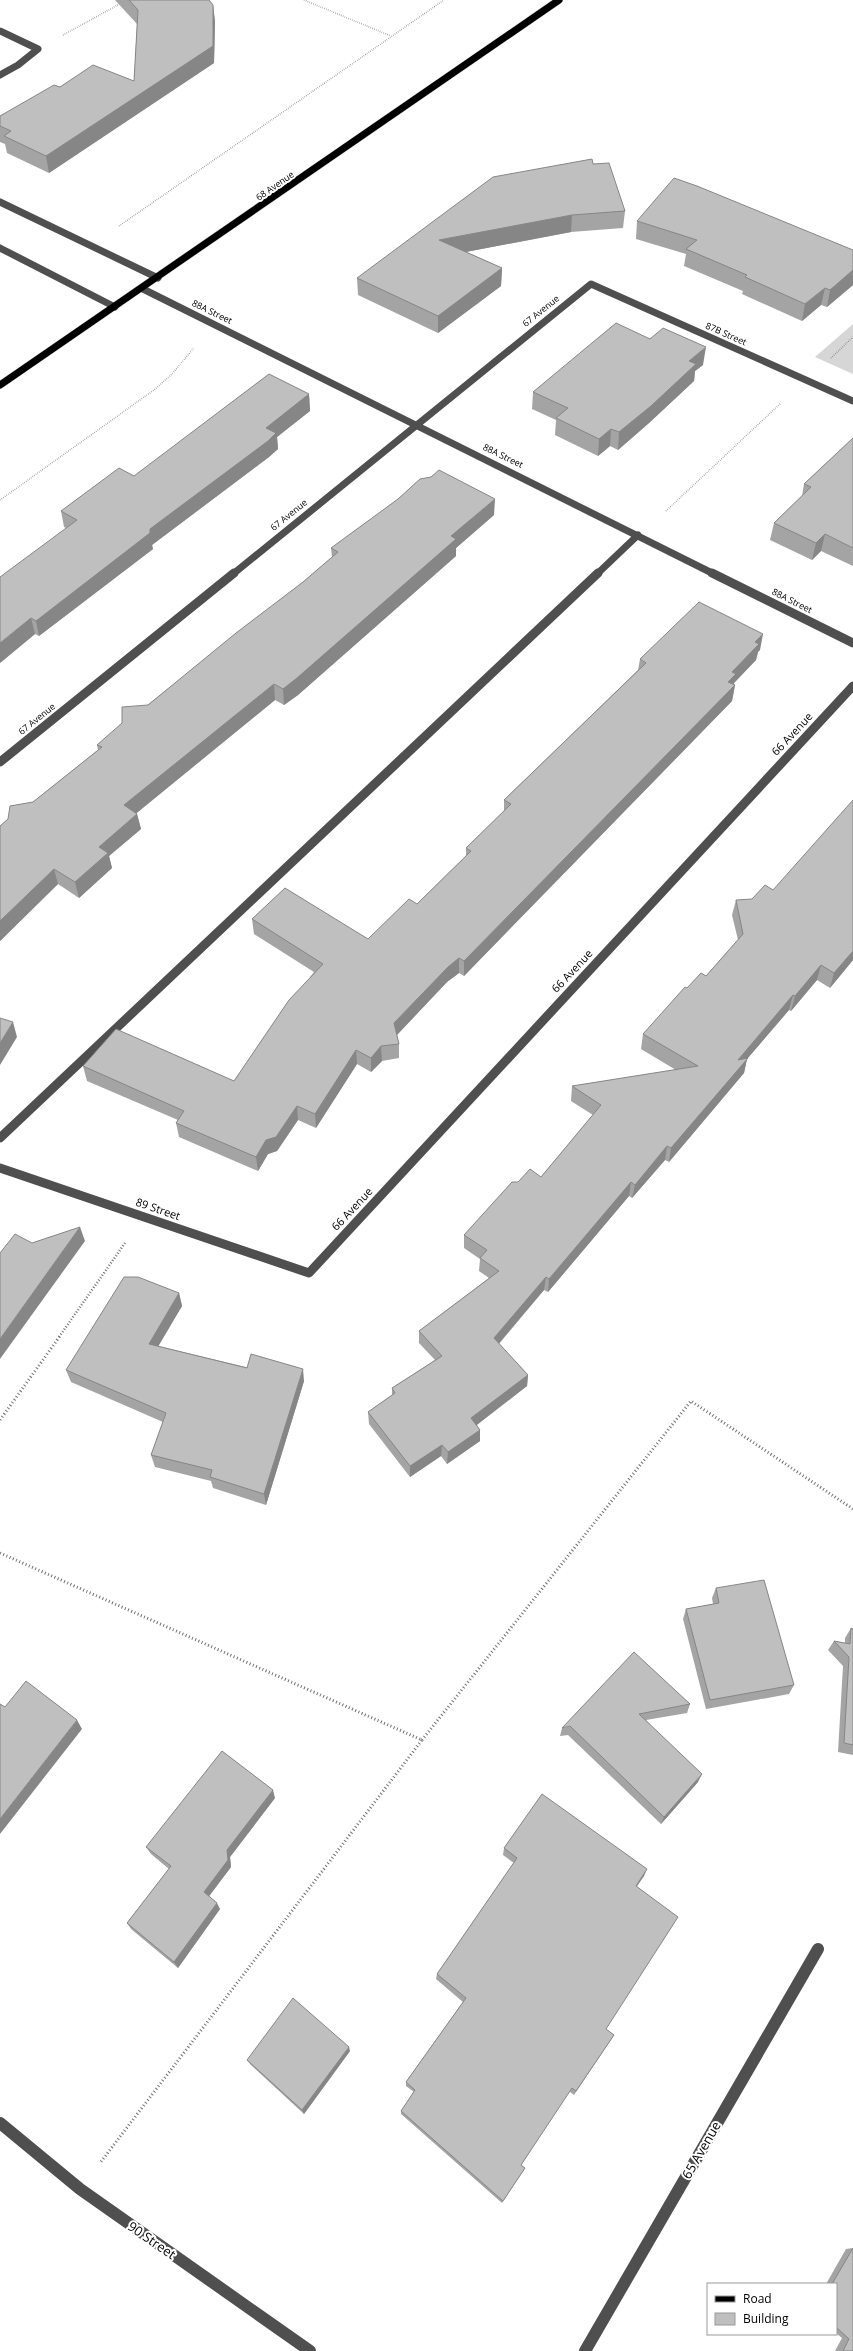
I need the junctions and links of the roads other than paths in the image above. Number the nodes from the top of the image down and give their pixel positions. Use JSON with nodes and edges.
{"nodes":[{"id":1,"x":559,"y":0,"type":"edge"},
{"id":2,"x":0,"y":31,"type":"edge"},
{"id":3,"x":0,"y":75,"type":"edge"},
{"id":4,"x":0,"y":202,"type":"edge"},
{"id":5,"x":0,"y":248,"type":"edge"},
{"id":6,"x":158,"y":278,"type":"junction"},
{"id":7,"x":591,"y":284,"type":"joint"},
{"id":8,"x":143,"y":288,"type":"junction"},
{"id":9,"x":116,"y":307,"type":"junction"},
{"id":10,"x":0,"y":385,"type":"edge"},
{"id":11,"x":853,"y":401,"type":"edge"},
{"id":12,"x":417,"y":425,"type":"junction"},
{"id":13,"x":638,"y":535,"type":"junction"},
{"id":14,"x":853,"y":643,"type":"edge"},
{"id":15,"x":853,"y":686,"type":"edge"},
{"id":16,"x":0,"y":762,"type":"edge"},
{"id":17,"x":0,"y":1138,"type":"edge"},
{"id":18,"x":0,"y":1168,"type":"edge"},
{"id":19,"x":309,"y":1273,"type":"joint"},
{"id":20,"x":818,"y":1949,"type":"dead end"},
{"id":21,"x":0,"y":2124,"type":"edge"},
{"id":22,"x":310,"y":2351,"type":"edge"},
{"id":23,"x":585,"y":2351,"type":"edge"}],
"edges":[{"from":1,"to":6,"type":"main road","name":"68 Avenue"},
{"from":2,"to":3,"type":"street"},
{"from":4,"to":6,"type":"street"},
{"from":5,"to":9,"type":"street"},
{"from":6,"to":8,"type":"main road","name":"68 Avenue"},
{"from":7,"to":11,"type":"street","name":"87B Street"},
{"from":7,"to":12,"type":"street","name":"67 Avenue"},
{"from":8,"to":9,"type":"main road","name":"68 Avenue"},
{"from":8,"to":12,"type":"street","name":"88A Street"},
{"from":9,"to":10,"type":"main road","name":"68 Avenue"},
{"from":12,"to":13,"type":"street","name":"88A Street"},
{"from":12,"to":16,"type":"street","name":"67 Avenue"},
{"from":13,"to":14,"type":"street","name":"88A Street"},
{"from":13,"to":17,"type":"street"},
{"from":15,"to":19,"type":"street","name":"66 Avenue"},
{"from":18,"to":19,"type":"street","name":"89 Street"},
{"from":20,"to":23,"type":"street","name":"65 Avenue"},
{"from":21,"to":22,"type":"street","name":"90 Street"}]}
